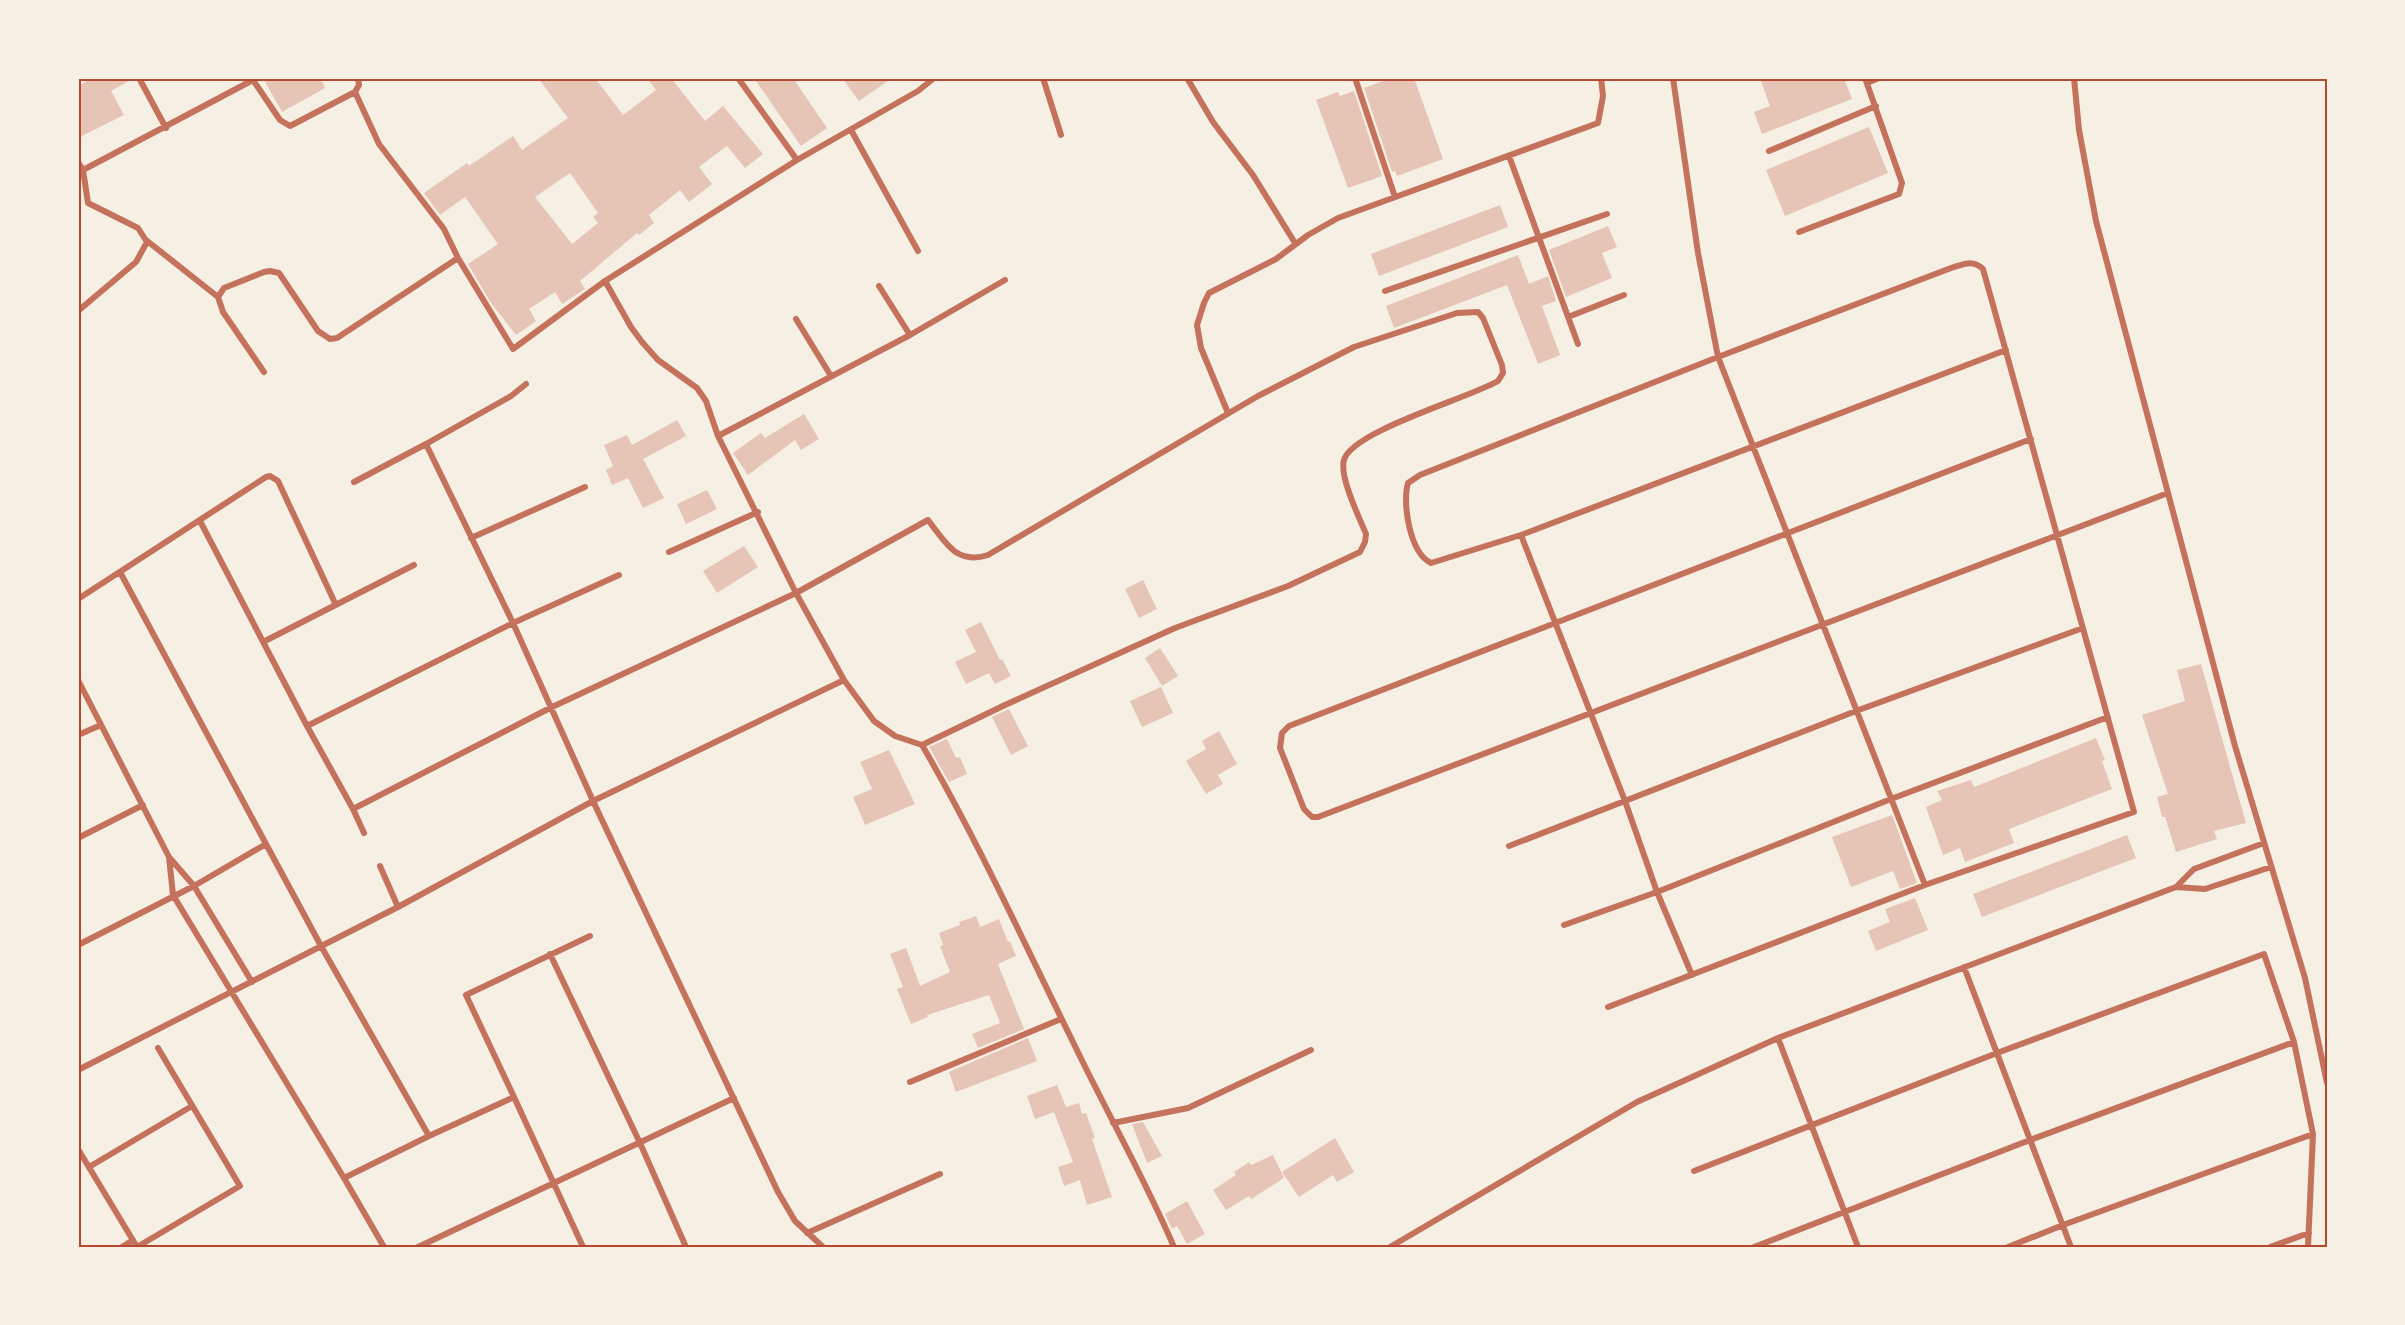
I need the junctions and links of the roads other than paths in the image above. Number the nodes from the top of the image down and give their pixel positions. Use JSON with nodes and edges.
{"nodes":[{"id":1,"x":139,"y":78,"type":"edge"},
{"id":2,"x":358,"y":78,"type":"edge"},
{"id":3,"x":738,"y":78,"type":"edge"},
{"id":4,"x":934,"y":78,"type":"edge"},
{"id":5,"x":1043,"y":78,"type":"edge"},
{"id":6,"x":1187,"y":78,"type":"edge"},
{"id":7,"x":1354,"y":78,"type":"edge"},
{"id":8,"x":1601,"y":78,"type":"edge"},
{"id":9,"x":1673,"y":78,"type":"edge"},
{"id":10,"x":1879,"y":78,"type":"edge"},
{"id":11,"x":2074,"y":78,"type":"edge"},
{"id":12,"x":252,"y":79,"type":"edge"},
{"id":13,"x":1866,"y":81,"type":"edge"},
{"id":14,"x":355,"y":92,"type":"junction"},
{"id":15,"x":1876,"y":106,"type":"junction"},
{"id":16,"x":166,"y":128,"type":"junction"},
{"id":17,"x":851,"y":130,"type":"junction"},
{"id":18,"x":1061,"y":135,"type":"dead end"},
{"id":19,"x":1769,"y":151,"type":"dead end"},
{"id":20,"x":1509,"y":156,"type":"junction"},
{"id":21,"x":797,"y":160,"type":"junction"},
{"id":22,"x":78,"y":162,"type":"edge"},
{"id":23,"x":83,"y":170,"type":"junction"},
{"id":24,"x":1395,"y":197,"type":"junction"},
{"id":25,"x":1607,"y":214,"type":"dead end"},
{"id":26,"x":1799,"y":232,"type":"dead end"},
{"id":27,"x":1539,"y":236,"type":"junction"},
{"id":28,"x":146,"y":240,"type":"junction"},
{"id":29,"x":1295,"y":243,"type":"junction"},
{"id":30,"x":918,"y":251,"type":"dead end"},
{"id":31,"x":458,"y":258,"type":"junction"},
{"id":32,"x":1005,"y":280,"type":"dead end"},
{"id":33,"x":606,"y":281,"type":"junction"},
{"id":34,"x":879,"y":286,"type":"dead end"},
{"id":35,"x":1385,"y":291,"type":"dead end"},
{"id":36,"x":1624,"y":295,"type":"dead end"},
{"id":37,"x":218,"y":297,"type":"junction"},
{"id":38,"x":78,"y":311,"type":"edge"},
{"id":39,"x":1568,"y":317,"type":"junction"},
{"id":40,"x":796,"y":319,"type":"dead end"},
{"id":41,"x":910,"y":335,"type":"junction"},
{"id":42,"x":1578,"y":344,"type":"dead end"},
{"id":43,"x":2006,"y":350,"type":"junction"},
{"id":44,"x":1718,"y":357,"type":"junction"},
{"id":45,"x":264,"y":372,"type":"dead end"},
{"id":46,"x":831,"y":376,"type":"junction"},
{"id":47,"x":526,"y":384,"type":"dead end"},
{"id":48,"x":1228,"y":413,"type":"junction"},
{"id":49,"x":718,"y":436,"type":"junction"},
{"id":50,"x":2031,"y":439,"type":"junction"},
{"id":51,"x":426,"y":444,"type":"junction"},
{"id":52,"x":1752,"y":446,"type":"junction"},
{"id":53,"x":354,"y":482,"type":"dead end"},
{"id":54,"x":585,"y":487,"type":"dead end"},
{"id":55,"x":2168,"y":493,"type":"junction"},
{"id":56,"x":758,"y":512,"type":"junction"},
{"id":57,"x":200,"y":521,"type":"junction"},
{"id":58,"x":1787,"y":533,"type":"junction"},
{"id":59,"x":1521,"y":535,"type":"junction"},
{"id":60,"x":2058,"y":535,"type":"junction"},
{"id":61,"x":471,"y":538,"type":"junction"},
{"id":62,"x":669,"y":552,"type":"dead end"},
{"id":63,"x":414,"y":565,"type":"dead end"},
{"id":64,"x":120,"y":572,"type":"junction"},
{"id":65,"x":620,"y":575,"type":"dead end"},
{"id":66,"x":796,"y":593,"type":"junction"},
{"id":67,"x":78,"y":599,"type":"edge"},
{"id":68,"x":335,"y":603,"type":"junction"},
{"id":69,"x":513,"y":623,"type":"junction"},
{"id":70,"x":1555,"y":625,"type":"junction"},
{"id":71,"x":1822,"y":625,"type":"junction"},
{"id":72,"x":2083,"y":628,"type":"junction"},
{"id":73,"x":263,"y":642,"type":"junction"},
{"id":74,"x":78,"y":680,"type":"edge"},
{"id":75,"x":844,"y":680,"type":"junction"},
{"id":76,"x":550,"y":708,"type":"junction"},
{"id":77,"x":1856,"y":711,"type":"junction"},
{"id":78,"x":1590,"y":713,"type":"junction"},
{"id":79,"x":2108,"y":717,"type":"junction"},
{"id":80,"x":101,"y":725,"type":"junction"},
{"id":81,"x":307,"y":726,"type":"junction"},
{"id":82,"x":78,"y":735,"type":"edge"},
{"id":83,"x":922,"y":745,"type":"junction"},
{"id":84,"x":1891,"y":799,"type":"junction"},
{"id":85,"x":593,"y":801,"type":"junction"},
{"id":86,"x":1625,"y":801,"type":"junction"},
{"id":87,"x":143,"y":805,"type":"junction"},
{"id":88,"x":353,"y":809,"type":"junction"},
{"id":89,"x":364,"y":833,"type":"dead end"},
{"id":90,"x":78,"y":838,"type":"edge"},
{"id":91,"x":2264,"y":843,"type":"junction"},
{"id":92,"x":266,"y":844,"type":"junction"},
{"id":93,"x":1509,"y":846,"type":"dead end"},
{"id":94,"x":169,"y":857,"type":"junction"},
{"id":95,"x":380,"y":866,"type":"dead end"},
{"id":96,"x":2271,"y":867,"type":"junction"},
{"id":97,"x":1925,"y":885,"type":"junction"},
{"id":98,"x":194,"y":886,"type":"junction"},
{"id":99,"x":2176,"y":887,"type":"junction"},
{"id":100,"x":1657,"y":892,"type":"junction"},
{"id":101,"x":173,"y":895,"type":"junction"},
{"id":102,"x":398,"y":907,"type":"junction"},
{"id":103,"x":1564,"y":925,"type":"dead end"},
{"id":104,"x":590,"y":936,"type":"dead end"},
{"id":105,"x":78,"y":945,"type":"edge"},
{"id":106,"x":321,"y":946,"type":"junction"},
{"id":107,"x":550,"y":954,"type":"junction"},
{"id":108,"x":1964,"y":968,"type":"junction"},
{"id":109,"x":1692,"y":975,"type":"junction"},
{"id":110,"x":252,"y":982,"type":"junction"},
{"id":111,"x":232,"y":993,"type":"junction"},
{"id":112,"x":1608,"y":1007,"type":"dead end"},
{"id":113,"x":1061,"y":1019,"type":"junction"},
{"id":114,"x":1778,"y":1038,"type":"junction"},
{"id":115,"x":2294,"y":1042,"type":"junction"},
{"id":116,"x":158,"y":1048,"type":"dead end"},
{"id":117,"x":1311,"y":1050,"type":"dead end"},
{"id":118,"x":1997,"y":1053,"type":"junction"},
{"id":119,"x":78,"y":1070,"type":"edge"},
{"id":120,"x":910,"y":1082,"type":"dead end"},
{"id":121,"x":2327,"y":1083,"type":"edge"},
{"id":122,"x":514,"y":1097,"type":"junction"},
{"id":123,"x":734,"y":1098,"type":"junction"},
{"id":124,"x":192,"y":1106,"type":"junction"},
{"id":125,"x":1113,"y":1123,"type":"junction"},
{"id":126,"x":1812,"y":1125,"type":"junction"},
{"id":127,"x":2313,"y":1134,"type":"junction"},
{"id":128,"x":429,"y":1136,"type":"junction"},
{"id":129,"x":2030,"y":1140,"type":"junction"},
{"id":130,"x":640,"y":1143,"type":"junction"},
{"id":131,"x":78,"y":1149,"type":"edge"},
{"id":132,"x":89,"y":1167,"type":"junction"},
{"id":133,"x":1694,"y":1172,"type":"dead end"},
{"id":134,"x":940,"y":1174,"type":"dead end"},
{"id":135,"x":344,"y":1178,"type":"junction"},
{"id":136,"x":553,"y":1184,"type":"junction"},
{"id":137,"x":1844,"y":1212,"type":"junction"},
{"id":138,"x":2063,"y":1225,"type":"junction"},
{"id":139,"x":807,"y":1233,"type":"junction"},
{"id":140,"x":2309,"y":1233,"type":"junction"},
{"id":141,"x":133,"y":1240,"type":"junction"},
{"id":142,"x":122,"y":1247,"type":"edge"},
{"id":143,"x":137,"y":1247,"type":"edge"},
{"id":144,"x":384,"y":1247,"type":"edge"},
{"id":145,"x":418,"y":1247,"type":"edge"},
{"id":146,"x":583,"y":1247,"type":"edge"},
{"id":147,"x":686,"y":1247,"type":"edge"},
{"id":148,"x":823,"y":1247,"type":"edge"},
{"id":149,"x":1174,"y":1247,"type":"edge"},
{"id":150,"x":1390,"y":1247,"type":"edge"},
{"id":151,"x":1754,"y":1247,"type":"edge"},
{"id":152,"x":1858,"y":1247,"type":"edge"},
{"id":153,"x":2008,"y":1247,"type":"edge"},
{"id":154,"x":2071,"y":1247,"type":"edge"},
{"id":155,"x":2270,"y":1247,"type":"edge"},
{"id":156,"x":2308,"y":1247,"type":"edge"}],
"edges":[{"from":1,"to":16,"type":"street"},
{"from":2,"to":14,"type":"street"},
{"from":3,"to":21,"type":"street"},
{"from":4,"to":17,"type":"street"},
{"from":5,"to":18,"type":"street"},
{"from":6,"to":29,"type":"street"},
{"from":7,"to":24,"type":"street"},
{"from":8,"to":20,"type":"street"},
{"from":9,"to":44,"type":"street"},
{"from":10,"to":13,"type":"street"},
{"from":11,"to":55,"type":"street"},
{"from":12,"to":14,"type":"street"},
{"from":12,"to":16,"type":"street"},
{"from":13,"to":15,"type":"street"},
{"from":14,"to":31,"type":"street"},
{"from":15,"to":19,"type":"street"},
{"from":15,"to":26,"type":"street"},
{"from":16,"to":23,"type":"street"},
{"from":17,"to":21,"type":"street"},
{"from":17,"to":30,"type":"street"},
{"from":20,"to":24,"type":"street"},
{"from":20,"to":27,"type":"street"},
{"from":21,"to":33,"type":"street"},
{"from":22,"to":23,"type":"street"},
{"from":23,"to":28,"type":"street"},
{"from":24,"to":29,"type":"street"},
{"from":25,"to":27,"type":"street"},
{"from":27,"to":35,"type":"street"},
{"from":27,"to":39,"type":"street"},
{"from":28,"to":37,"type":"street"},
{"from":28,"to":38,"type":"street"},
{"from":29,"to":48,"type":"street"},
{"from":31,"to":33,"type":"street"},
{"from":31,"to":37,"type":"street"},
{"from":32,"to":41,"type":"street"},
{"from":33,"to":49,"type":"street"},
{"from":34,"to":41,"type":"street"},
{"from":36,"to":39,"type":"street"},
{"from":37,"to":45,"type":"street"},
{"from":39,"to":42,"type":"street"},
{"from":40,"to":46,"type":"street"},
{"from":41,"to":46,"type":"street"},
{"from":43,"to":44,"type":"street"},
{"from":43,"to":50,"type":"street"},
{"from":43,"to":52,"type":"street"},
{"from":44,"to":52,"type":"street"},
{"from":44,"to":59,"type":"street"},
{"from":46,"to":49,"type":"street"},
{"from":47,"to":51,"type":"street"},
{"from":48,"to":66,"type":"street"},
{"from":48,"to":83,"type":"street"},
{"from":49,"to":56,"type":"street"},
{"from":50,"to":58,"type":"street"},
{"from":50,"to":60,"type":"street"},
{"from":51,"to":53,"type":"street"},
{"from":51,"to":61,"type":"street"},
{"from":52,"to":58,"type":"street"},
{"from":52,"to":59,"type":"street"},
{"from":54,"to":61,"type":"street"},
{"from":55,"to":60,"type":"street"},
{"from":55,"to":91,"type":"street"},
{"from":56,"to":62,"type":"street"},
{"from":56,"to":66,"type":"street"},
{"from":57,"to":64,"type":"street"},
{"from":57,"to":68,"type":"street"},
{"from":57,"to":73,"type":"street"},
{"from":58,"to":70,"type":"street"},
{"from":58,"to":71,"type":"street"},
{"from":59,"to":70,"type":"street"},
{"from":60,"to":71,"type":"street"},
{"from":60,"to":72,"type":"street"},
{"from":61,"to":69,"type":"street"},
{"from":63,"to":68,"type":"street"},
{"from":64,"to":67,"type":"street"},
{"from":64,"to":92,"type":"street"},
{"from":65,"to":69,"type":"street"},
{"from":66,"to":75,"type":"street"},
{"from":66,"to":76,"type":"street"},
{"from":68,"to":73,"type":"street"},
{"from":69,"to":76,"type":"street"},
{"from":69,"to":81,"type":"street"},
{"from":70,"to":78,"type":"street"},
{"from":70,"to":78,"type":"street"},
{"from":71,"to":77,"type":"street"},
{"from":71,"to":78,"type":"street"},
{"from":72,"to":77,"type":"street"},
{"from":72,"to":79,"type":"street"},
{"from":73,"to":81,"type":"street"},
{"from":74,"to":80,"type":"street"},
{"from":75,"to":83,"type":"street"},
{"from":75,"to":85,"type":"street"},
{"from":76,"to":85,"type":"street"},
{"from":76,"to":88,"type":"street"},
{"from":77,"to":84,"type":"street"},
{"from":77,"to":86,"type":"street"},
{"from":78,"to":86,"type":"street"},
{"from":79,"to":84,"type":"street"},
{"from":79,"to":97,"type":"street"},
{"from":80,"to":82,"type":"street"},
{"from":80,"to":87,"type":"street"},
{"from":81,"to":88,"type":"street"},
{"from":83,"to":113,"type":"street"},
{"from":84,"to":97,"type":"street"},
{"from":84,"to":100,"type":"street"},
{"from":85,"to":102,"type":"street"},
{"from":85,"to":123,"type":"street"},
{"from":86,"to":93,"type":"street"},
{"from":86,"to":100,"type":"street"},
{"from":87,"to":90,"type":"street"},
{"from":87,"to":94,"type":"street"},
{"from":88,"to":89,"type":"street"},
{"from":91,"to":96,"type":"street"},
{"from":91,"to":99,"type":"street"},
{"from":92,"to":98,"type":"street"},
{"from":92,"to":106,"type":"street"},
{"from":94,"to":98,"type":"street"},
{"from":94,"to":101,"type":"street"},
{"from":95,"to":102,"type":"street"},
{"from":96,"to":99,"type":"street"},
{"from":96,"to":121,"type":"street"},
{"from":97,"to":109,"type":"street"},
{"from":98,"to":101,"type":"street"},
{"from":98,"to":110,"type":"street"},
{"from":99,"to":108,"type":"street"},
{"from":100,"to":103,"type":"street"},
{"from":100,"to":109,"type":"street"},
{"from":101,"to":105,"type":"street"},
{"from":101,"to":111,"type":"street"},
{"from":102,"to":106,"type":"street"},
{"from":104,"to":107,"type":"street"},
{"from":106,"to":110,"type":"street"},
{"from":106,"to":128,"type":"street"},
{"from":107,"to":122,"type":"street"},
{"from":107,"to":130,"type":"street"},
{"from":108,"to":114,"type":"street"},
{"from":108,"to":118,"type":"street"},
{"from":109,"to":112,"type":"street"},
{"from":110,"to":111,"type":"street"},
{"from":111,"to":119,"type":"street"},
{"from":111,"to":135,"type":"street"},
{"from":113,"to":120,"type":"street"},
{"from":113,"to":125,"type":"street"},
{"from":114,"to":126,"type":"street"},
{"from":114,"to":150,"type":"street"},
{"from":115,"to":118,"type":"street"},
{"from":115,"to":127,"type":"street"},
{"from":115,"to":129,"type":"street"},
{"from":116,"to":124,"type":"street"},
{"from":117,"to":125,"type":"street"},
{"from":118,"to":126,"type":"street"},
{"from":118,"to":129,"type":"street"},
{"from":122,"to":128,"type":"street"},
{"from":122,"to":136,"type":"street"},
{"from":123,"to":130,"type":"street"},
{"from":123,"to":139,"type":"street"},
{"from":124,"to":132,"type":"street"},
{"from":124,"to":143,"type":"street"},
{"from":125,"to":149,"type":"street"},
{"from":126,"to":133,"type":"street"},
{"from":126,"to":137,"type":"street"},
{"from":127,"to":138,"type":"street"},
{"from":127,"to":140,"type":"street"},
{"from":128,"to":135,"type":"street"},
{"from":129,"to":137,"type":"street"},
{"from":129,"to":138,"type":"street"},
{"from":130,"to":136,"type":"street"},
{"from":130,"to":147,"type":"street"},
{"from":131,"to":132,"type":"street"},
{"from":132,"to":141,"type":"street"},
{"from":134,"to":139,"type":"street"},
{"from":135,"to":144,"type":"street"},
{"from":136,"to":145,"type":"street"},
{"from":136,"to":146,"type":"street"},
{"from":137,"to":151,"type":"street"},
{"from":137,"to":152,"type":"street"},
{"from":138,"to":153,"type":"street"},
{"from":138,"to":154,"type":"street"},
{"from":139,"to":148,"type":"street"},
{"from":140,"to":155,"type":"street"},
{"from":140,"to":156,"type":"street"},
{"from":141,"to":142,"type":"street"},
{"from":141,"to":143,"type":"street"}]}
